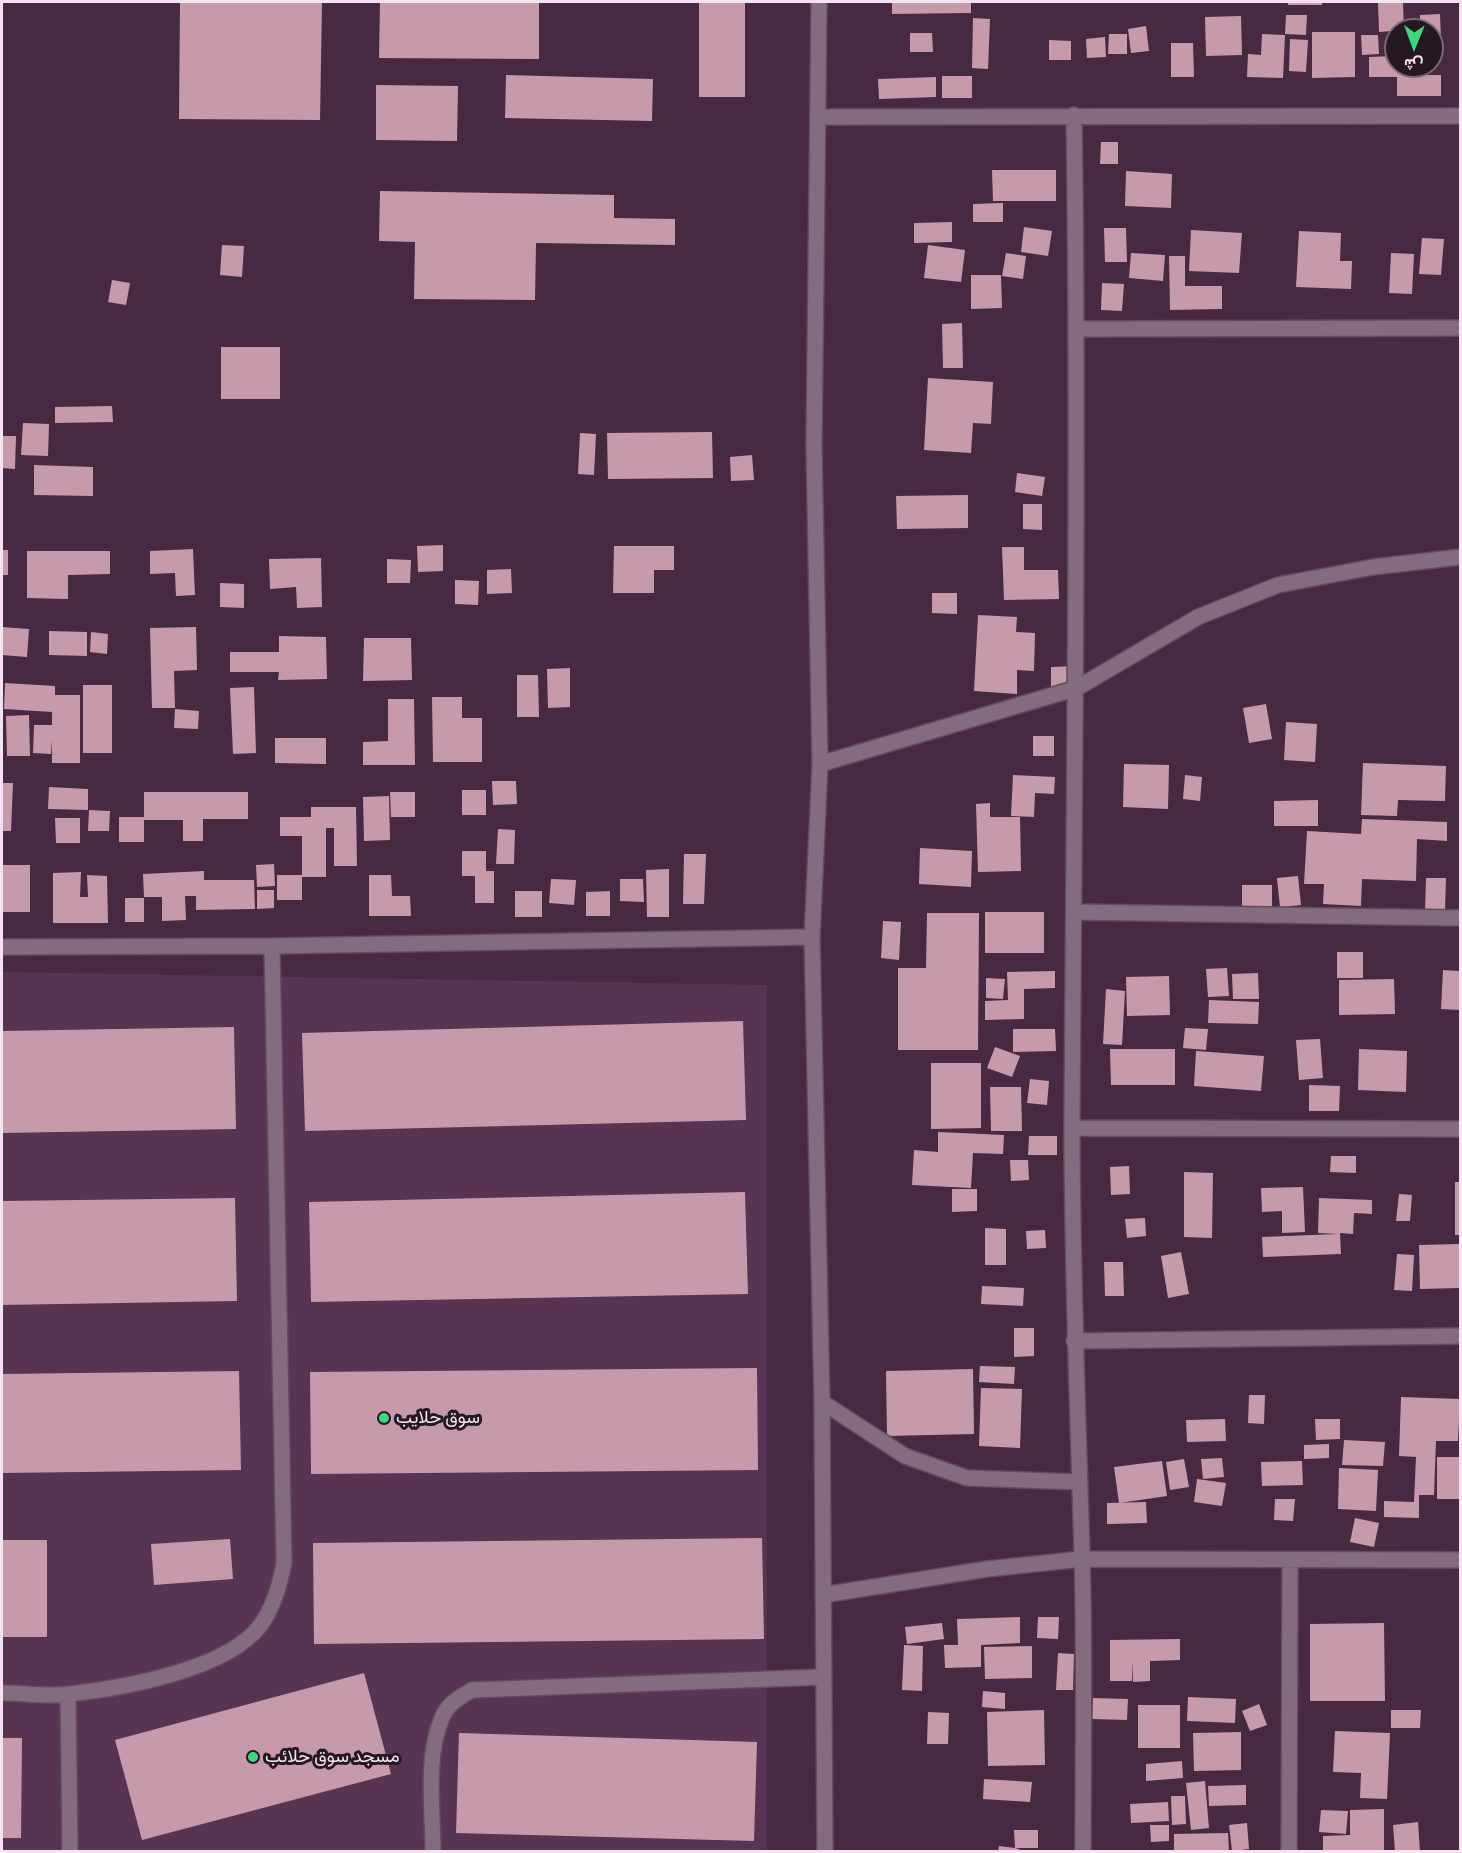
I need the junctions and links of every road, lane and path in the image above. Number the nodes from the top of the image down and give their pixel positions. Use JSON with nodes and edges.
{"nodes":[{"id":1,"x":819,"y":2,"type":"edge"},
{"id":2,"x":1074,"y":115,"type":"junction"},
{"id":3,"x":1461,"y":116,"type":"edge"},
{"id":4,"x":819,"y":117,"type":"junction"},
{"id":5,"x":1461,"y":328,"type":"edge"},
{"id":6,"x":1077,"y":330,"type":"junction"},
{"id":7,"x":1461,"y":557,"type":"edge"},
{"id":8,"x":1077,"y":688,"type":"junction"},
{"id":9,"x":820,"y":764,"type":"junction"},
{"id":10,"x":1076,"y":912,"type":"junction"},
{"id":11,"x":1461,"y":918,"type":"edge"},
{"id":12,"x":812,"y":937,"type":"junction"},
{"id":13,"x":272,"y":946,"type":"junction"},
{"id":14,"x":2,"y":947,"type":"edge"},
{"id":15,"x":1072,"y":1128,"type":"junction"},
{"id":16,"x":1461,"y":1129,"type":"edge"},
{"id":17,"x":1461,"y":1336,"type":"edge"},
{"id":18,"x":1074,"y":1341,"type":"junction"},
{"id":19,"x":822,"y":1402,"type":"junction"},
{"id":20,"x":1079,"y":1482,"type":"junction"},
{"id":21,"x":1082,"y":1559,"type":"junction"},
{"id":22,"x":1461,"y":1560,"type":"edge"},
{"id":23,"x":1290,"y":1561,"type":"junction"},
{"id":24,"x":823,"y":1595,"type":"junction"},
{"id":25,"x":823,"y":1677,"type":"junction"},
{"id":26,"x":2,"y":1693,"type":"edge"},
{"id":27,"x":69,"y":1694,"type":"junction"},
{"id":28,"x":69,"y":1851,"type":"edge"},
{"id":29,"x":433,"y":1851,"type":"edge"},
{"id":30,"x":825,"y":1851,"type":"edge"},
{"id":31,"x":1083,"y":1851,"type":"edge"},
{"id":32,"x":1289,"y":1851,"type":"edge"}],
"edges":[{"from":1,"to":4,"type":"street"},
{"from":2,"to":3,"type":"street"},
{"from":2,"to":4,"type":"street"},
{"from":2,"to":6,"type":"street"},
{"from":4,"to":9,"type":"street"},
{"from":5,"to":6,"type":"street"},
{"from":6,"to":8,"type":"street"},
{"from":7,"to":8,"type":"street"},
{"from":8,"to":9,"type":"street"},
{"from":8,"to":10,"type":"street"},
{"from":9,"to":12,"type":"street"},
{"from":10,"to":11,"type":"street"},
{"from":10,"to":15,"type":"street"},
{"from":12,"to":13,"type":"street"},
{"from":12,"to":19,"type":"street"},
{"from":13,"to":14,"type":"street"},
{"from":13,"to":27,"type":"street"},
{"from":15,"to":16,"type":"street"},
{"from":15,"to":18,"type":"street"},
{"from":17,"to":18,"type":"street"},
{"from":18,"to":20,"type":"street"},
{"from":19,"to":20,"type":"street"},
{"from":19,"to":24,"type":"street"},
{"from":20,"to":21,"type":"street"},
{"from":21,"to":23,"type":"street"},
{"from":21,"to":24,"type":"street"},
{"from":21,"to":31,"type":"street"},
{"from":22,"to":23,"type":"street"},
{"from":23,"to":32,"type":"street"},
{"from":24,"to":25,"type":"street"},
{"from":25,"to":29,"type":"street"},
{"from":25,"to":30,"type":"street"},
{"from":26,"to":27,"type":"street"},
{"from":27,"to":28,"type":"street"}]}
